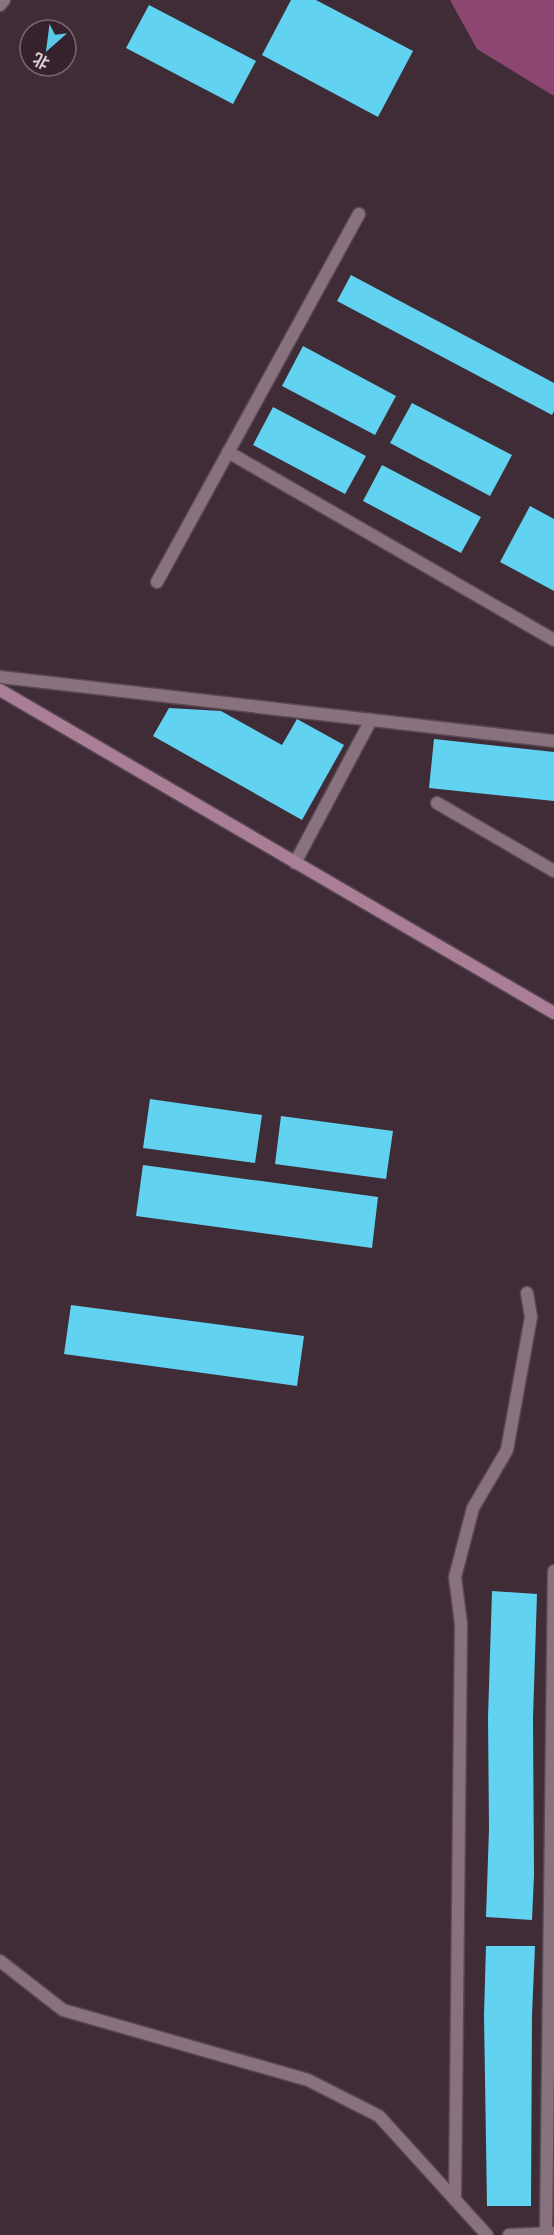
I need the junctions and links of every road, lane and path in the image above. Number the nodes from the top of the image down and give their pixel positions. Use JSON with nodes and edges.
{"nodes":[{"id":1,"x":4,"y":0,"type":"edge"},
{"id":2,"x":0,"y":5,"type":"edge"},
{"id":3,"x":359,"y":214,"type":"dead end"},
{"id":4,"x":228,"y":452,"type":"junction"},
{"id":5,"x":157,"y":582,"type":"dead end"},
{"id":6,"x":554,"y":640,"type":"edge"},
{"id":7,"x":0,"y":677,"type":"edge"},
{"id":8,"x":0,"y":690,"type":"edge"},
{"id":9,"x":371,"y":720,"type":"junction"},
{"id":10,"x":554,"y":741,"type":"edge"},
{"id":11,"x":437,"y":803,"type":"dead end"},
{"id":12,"x":295,"y":863,"type":"junction"},
{"id":13,"x":554,"y":871,"type":"edge"},
{"id":14,"x":554,"y":1013,"type":"edge"},
{"id":15,"x":527,"y":1293,"type":"dead end"},
{"id":16,"x":554,"y":1571,"type":"edge"},
{"id":17,"x":0,"y":1961,"type":"edge"},
{"id":18,"x":455,"y":2199,"type":"junction"},
{"id":19,"x":550,"y":2233,"type":"edge"},
{"id":20,"x":487,"y":2235,"type":"edge"},
{"id":21,"x":509,"y":2235,"type":"edge"}],
"edges":[{"from":1,"to":2,"type":"street"},
{"from":3,"to":4,"type":"street"},
{"from":4,"to":5,"type":"street"},
{"from":4,"to":6,"type":"street"},
{"from":7,"to":9,"type":"street"},
{"from":8,"to":12,"type":"main road"},
{"from":9,"to":10,"type":"street"},
{"from":9,"to":12,"type":"street"},
{"from":11,"to":13,"type":"street"},
{"from":12,"to":14,"type":"main road"},
{"from":15,"to":18,"type":"street"},
{"from":16,"to":19,"type":"street"},
{"from":17,"to":18,"type":"street"},
{"from":18,"to":20,"type":"street"},
{"from":19,"to":21,"type":"street"}]}
